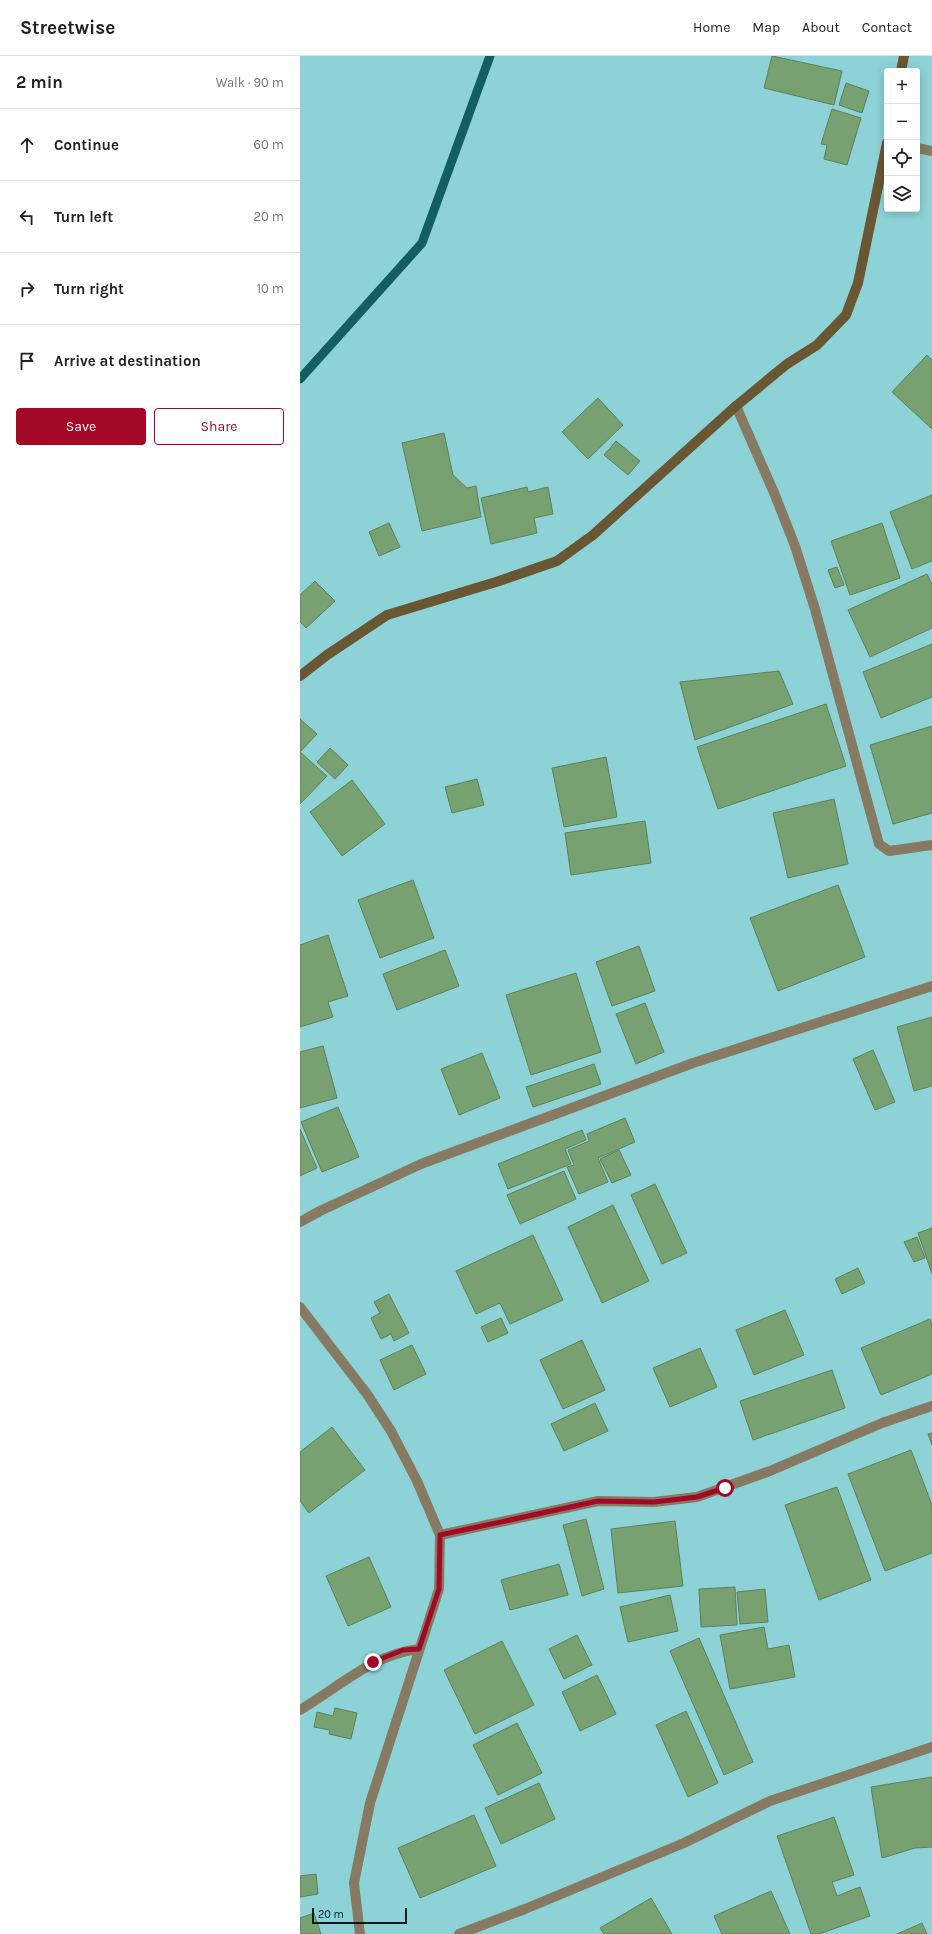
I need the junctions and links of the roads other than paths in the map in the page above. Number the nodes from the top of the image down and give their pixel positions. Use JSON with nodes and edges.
{"nodes":[{"id":1,"x":904,"y":56,"type":"edge"},
{"id":2,"x":902,"y":68,"type":"edge"},
{"id":3,"x":920,"y":149,"type":"edge"},
{"id":4,"x":932,"y":151,"type":"edge"},
{"id":5,"x":884,"y":157,"type":"edge"},
{"id":6,"x":736,"y":406,"type":"junction"},
{"id":7,"x":300,"y":676,"type":"edge"},
{"id":8,"x":932,"y":845,"type":"edge"},
{"id":9,"x":932,"y":986,"type":"edge"},
{"id":10,"x":300,"y":1222,"type":"edge"},
{"id":11,"x":300,"y":1307,"type":"edge"},
{"id":12,"x":932,"y":1406,"type":"edge"},
{"id":13,"x":440,"y":1535,"type":"junction"},
{"id":14,"x":419,"y":1649,"type":"junction"},
{"id":15,"x":300,"y":1710,"type":"edge"},
{"id":16,"x":932,"y":1746,"type":"edge"},
{"id":17,"x":360,"y":1934,"type":"edge"},
{"id":18,"x":459,"y":1934,"type":"edge"}],
"edges":[{"from":1,"to":2,"type":"street"},
{"from":3,"to":4,"type":"street"},
{"from":5,"to":6,"type":"street"},
{"from":6,"to":7,"type":"street"},
{"from":6,"to":8,"type":"street"},
{"from":9,"to":10,"type":"street"},
{"from":11,"to":13,"type":"street"},
{"from":12,"to":13,"type":"street"},
{"from":13,"to":14,"type":"street"},
{"from":14,"to":15,"type":"street"},
{"from":14,"to":17,"type":"street"},
{"from":16,"to":18,"type":"street"}]}
